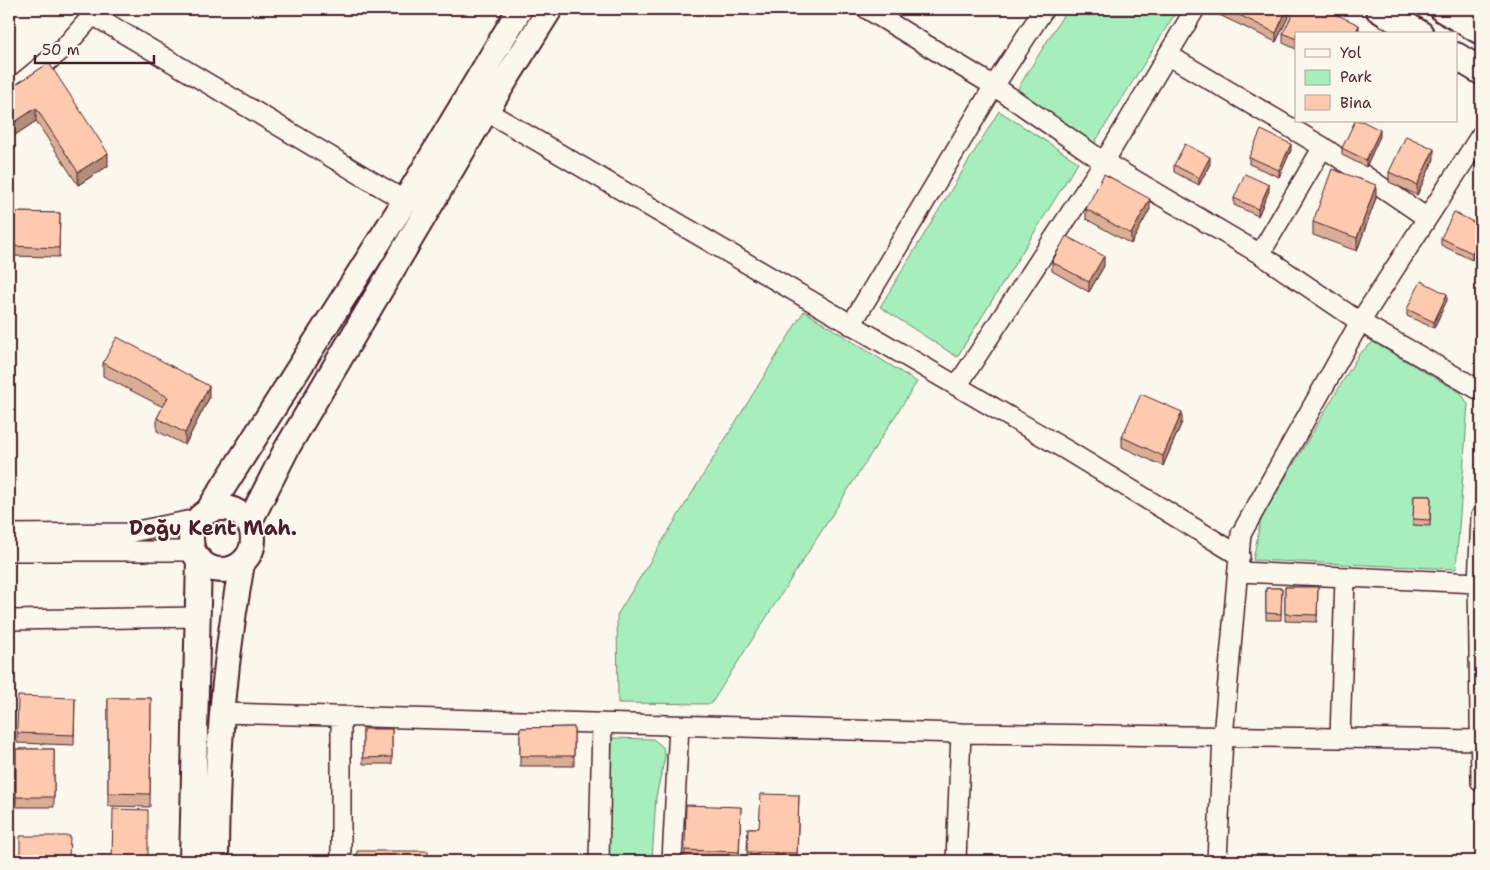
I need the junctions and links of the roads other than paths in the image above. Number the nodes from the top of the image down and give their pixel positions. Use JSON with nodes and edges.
{"nodes":[{"id":1,"x":520,"y":9,"type":"edge"},
{"id":2,"x":550,"y":9,"type":"edge"},
{"id":3,"x":867,"y":9,"type":"edge"},
{"id":4,"x":1044,"y":9,"type":"edge"},
{"id":5,"x":1195,"y":9,"type":"edge"},
{"id":6,"x":1379,"y":9,"type":"edge"},
{"id":7,"x":1443,"y":9,"type":"edge"},
{"id":8,"x":95,"y":12,"type":"edge"},
{"id":9,"x":1417,"y":32,"type":"edge"},
{"id":10,"x":1481,"y":32,"type":"edge"},
{"id":11,"x":1168,"y":55,"type":"junction"},
{"id":12,"x":1458,"y":57,"type":"edge"},
{"id":13,"x":1481,"y":71,"type":"edge"},
{"id":14,"x":994,"y":86,"type":"junction"},
{"id":15,"x":9,"y":93,"type":"edge"},
{"id":16,"x":486,"y":111,"type":"junction"},
{"id":17,"x":1481,"y":135,"type":"edge"},
{"id":18,"x":1323,"y":147,"type":"junction"},
{"id":19,"x":1104,"y":162,"type":"junction"},
{"id":20,"x":405,"y":201,"type":"junction"},
{"id":21,"x":1428,"y":218,"type":"junction"},
{"id":22,"x":1260,"y":254,"type":"junction"},
{"id":23,"x":1360,"y":322,"type":"junction"},
{"id":24,"x":851,"y":325,"type":"junction"},
{"id":25,"x":957,"y":386,"type":"junction"},
{"id":26,"x":1481,"y":391,"type":"edge"},
{"id":27,"x":203,"y":515,"type":"junction"},
{"id":28,"x":1481,"y":516,"type":"edge"},
{"id":29,"x":249,"y":523,"type":"junction"},
{"id":30,"x":9,"y":534,"type":"edge"},
{"id":31,"x":9,"y":551,"type":"edge"},
{"id":32,"x":196,"y":555,"type":"junction"},
{"id":33,"x":242,"y":563,"type":"junction"},
{"id":34,"x":1239,"y":564,"type":"junction"},
{"id":35,"x":1345,"y":577,"type":"junction"},
{"id":36,"x":1478,"y":583,"type":"junction"},
{"id":37,"x":198,"y":617,"type":"junction"},
{"id":38,"x":9,"y":620,"type":"edge"},
{"id":39,"x":220,"y":712,"type":"junction"},
{"id":40,"x":341,"y":717,"type":"junction"},
{"id":41,"x":602,"y":724,"type":"junction"},
{"id":42,"x":679,"y":726,"type":"junction"},
{"id":43,"x":961,"y":733,"type":"junction"},
{"id":44,"x":1222,"y":737,"type":"junction"},
{"id":45,"x":1340,"y":738,"type":"junction"},
{"id":46,"x":1480,"y":740,"type":"edge"},
{"id":47,"x":1481,"y":782,"type":"edge"},
{"id":48,"x":192,"y":861,"type":"edge"},
{"id":49,"x":216,"y":861,"type":"edge"},
{"id":50,"x":341,"y":861,"type":"edge"},
{"id":51,"x":599,"y":861,"type":"edge"},
{"id":52,"x":672,"y":861,"type":"edge"},
{"id":53,"x":956,"y":861,"type":"edge"},
{"id":54,"x":1217,"y":861,"type":"edge"}],
"edges":[{"from":1,"to":20,"type":"street"},
{"from":2,"to":16,"type":"street"},
{"from":3,"to":14,"type":"street"},
{"from":4,"to":14,"type":"street"},
{"from":5,"to":11,"type":"street"},
{"from":6,"to":9,"type":"main road"},
{"from":7,"to":10,"type":"main road"},
{"from":8,"to":15,"type":"street"},
{"from":8,"to":20,"type":"street"},
{"from":11,"to":18,"type":"street"},
{"from":11,"to":19,"type":"street"},
{"from":12,"to":13,"type":"main road"},
{"from":14,"to":19,"type":"street"},
{"from":14,"to":24,"type":"street"},
{"from":16,"to":24,"type":"street"},
{"from":16,"to":29,"type":"street"},
{"from":17,"to":21,"type":"street"},
{"from":18,"to":21,"type":"street"},
{"from":18,"to":22,"type":"street"},
{"from":19,"to":22,"type":"street"},
{"from":19,"to":25,"type":"street"},
{"from":20,"to":27,"type":"street"},
{"from":21,"to":23,"type":"street"},
{"from":22,"to":23,"type":"street"},
{"from":23,"to":26,"type":"street"},
{"from":23,"to":34,"type":"street"},
{"from":24,"to":25,"type":"street"},
{"from":25,"to":34,"type":"street"},
{"from":27,"to":29,"type":"street"},
{"from":27,"to":30,"type":"street"},
{"from":27,"to":32,"type":"street"},
{"from":28,"to":36,"type":"street"},
{"from":29,"to":33,"type":"street"},
{"from":31,"to":32,"type":"street"},
{"from":32,"to":33,"type":"street"},
{"from":32,"to":37,"type":"street"},
{"from":33,"to":39,"type":"street"},
{"from":34,"to":35,"type":"street"},
{"from":34,"to":44,"type":"street"},
{"from":35,"to":36,"type":"street"},
{"from":35,"to":45,"type":"street"},
{"from":36,"to":46,"type":"street"},
{"from":37,"to":38,"type":"street"},
{"from":37,"to":48,"type":"street"},
{"from":39,"to":40,"type":"street"},
{"from":39,"to":49,"type":"street"},
{"from":40,"to":41,"type":"street"},
{"from":40,"to":50,"type":"street"},
{"from":41,"to":42,"type":"street"},
{"from":41,"to":51,"type":"street"},
{"from":42,"to":43,"type":"street"},
{"from":42,"to":52,"type":"street"},
{"from":43,"to":44,"type":"street"},
{"from":43,"to":53,"type":"street"},
{"from":44,"to":45,"type":"street"},
{"from":44,"to":54,"type":"street"},
{"from":45,"to":46,"type":"street"},
{"from":46,"to":47,"type":"street"}]}
